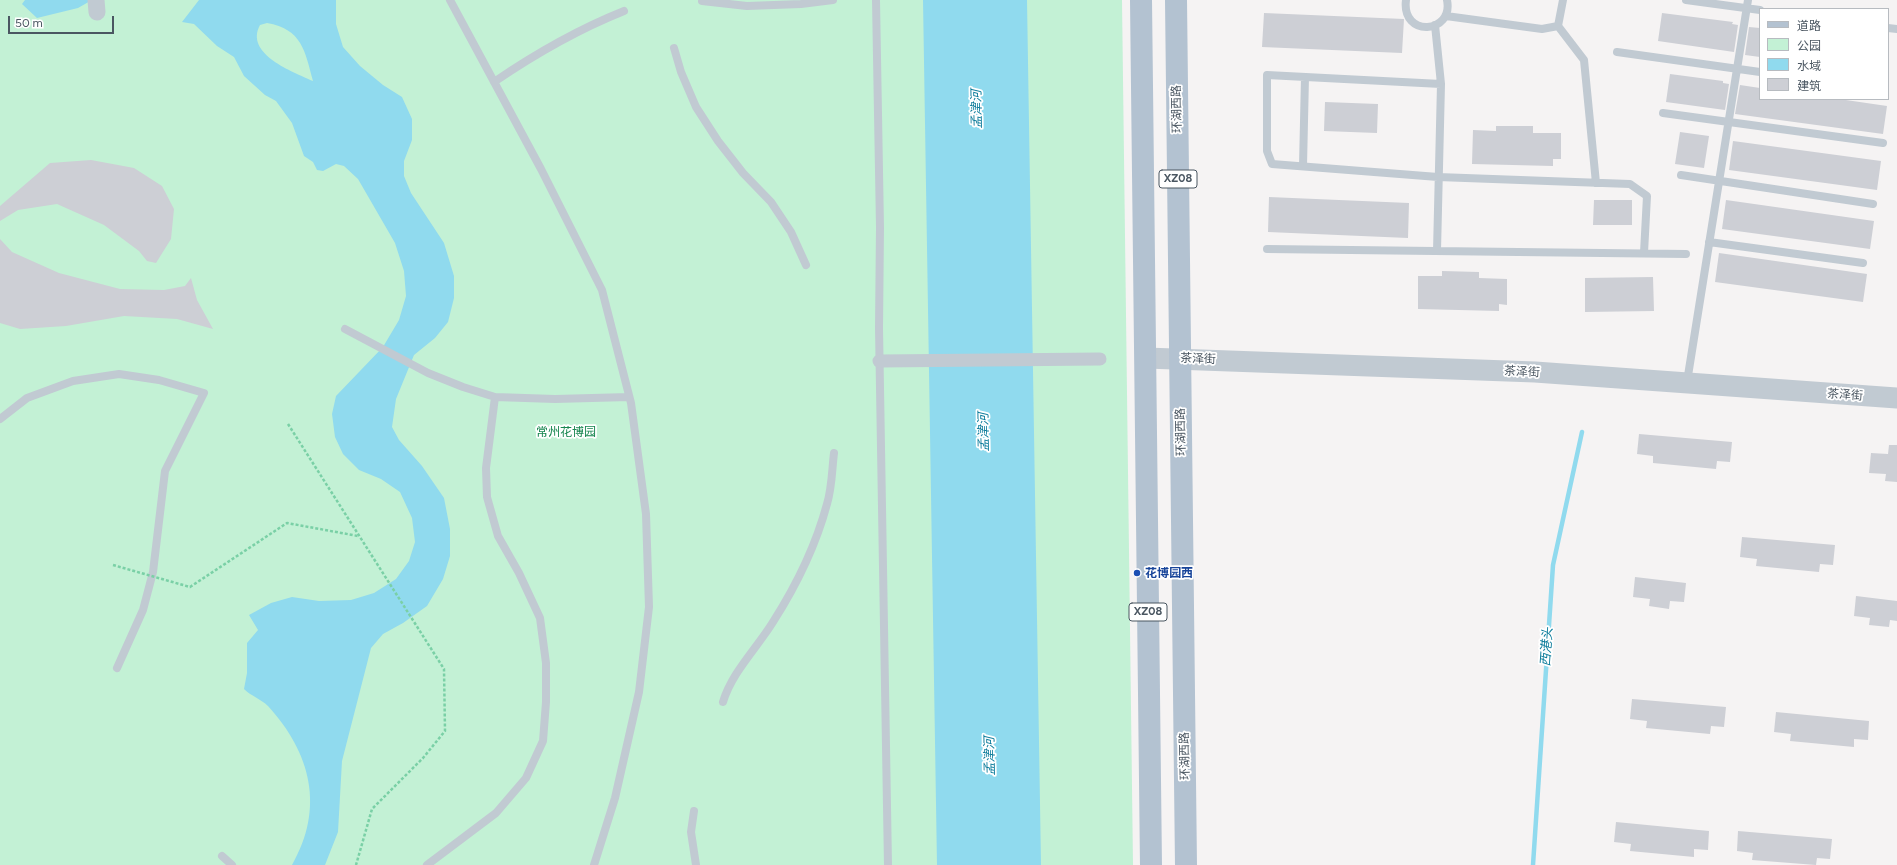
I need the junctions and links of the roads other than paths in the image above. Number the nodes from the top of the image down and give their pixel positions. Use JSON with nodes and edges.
{"nodes":[{"id":1,"x":450,"y":0,"type":"edge"},
{"id":2,"x":834,"y":0,"type":"edge"},
{"id":3,"x":876,"y":0,"type":"edge"},
{"id":4,"x":1141,"y":0,"type":"edge"},
{"id":5,"x":1176,"y":0,"type":"edge"},
{"id":6,"x":1406,"y":0,"type":"edge"},
{"id":7,"x":1447,"y":0,"type":"edge"},
{"id":8,"x":1563,"y":0,"type":"edge"},
{"id":9,"x":1686,"y":0,"type":"edge"},
{"id":10,"x":702,"y":1,"type":"dead end"},
{"id":11,"x":1747,"y":4,"type":"edge"},
{"id":12,"x":1759,"y":10,"type":"edge"},
{"id":13,"x":624,"y":11,"type":"dead end"},
{"id":14,"x":1446,"y":16,"type":"junction"},
{"id":15,"x":1435,"y":25,"type":"junction"},
{"id":16,"x":1558,"y":26,"type":"junction"},
{"id":17,"x":674,"y":48,"type":"dead end"},
{"id":18,"x":1617,"y":52,"type":"dead end"},
{"id":19,"x":1737,"y":69,"type":"junction"},
{"id":20,"x":1759,"y":72,"type":"edge"},
{"id":21,"x":1305,"y":77,"type":"junction"},
{"id":22,"x":494,"y":82,"type":"junction"},
{"id":23,"x":1441,"y":84,"type":"junction"},
{"id":24,"x":1663,"y":113,"type":"dead end"},
{"id":25,"x":1728,"y":122,"type":"junction"},
{"id":26,"x":1883,"y":143,"type":"dead end"},
{"id":27,"x":1303,"y":166,"type":"junction"},
{"id":28,"x":1681,"y":175,"type":"dead end"},
{"id":29,"x":1438,"y":177,"type":"junction"},
{"id":30,"x":1719,"y":181,"type":"junction"},
{"id":31,"x":1596,"y":182,"type":"junction"},
{"id":32,"x":1873,"y":204,"type":"dead end"},
{"id":33,"x":1709,"y":242,"type":"junction"},
{"id":34,"x":1267,"y":249,"type":"dead end"},
{"id":35,"x":1437,"y":251,"type":"junction"},
{"id":36,"x":1644,"y":253,"type":"junction"},
{"id":37,"x":1686,"y":254,"type":"dead end"},
{"id":38,"x":1863,"y":263,"type":"dead end"},
{"id":39,"x":806,"y":265,"type":"dead end"},
{"id":40,"x":345,"y":330,"type":"dead end"},
{"id":41,"x":1146,"y":358,"type":"junction"},
{"id":42,"x":1180,"y":358,"type":"junction"},
{"id":43,"x":1100,"y":359,"type":"dead end"},
{"id":44,"x":879,"y":361,"type":"junction"},
{"id":45,"x":1687,"y":383,"type":"junction"},
{"id":46,"x":496,"y":397,"type":"junction"},
{"id":47,"x":629,"y":397,"type":"junction"},
{"id":48,"x":1897,"y":398,"type":"edge"},
{"id":49,"x":0,"y":419,"type":"edge"},
{"id":50,"x":834,"y":453,"type":"dead end"},
{"id":51,"x":117,"y":668,"type":"dead end"},
{"id":52,"x":723,"y":702,"type":"dead end"},
{"id":53,"x":694,"y":811,"type":"dead end"},
{"id":54,"x":222,"y":856,"type":"dead end"},
{"id":55,"x":232,"y":865,"type":"edge"},
{"id":56,"x":427,"y":865,"type":"edge"},
{"id":57,"x":594,"y":865,"type":"edge"},
{"id":58,"x":696,"y":865,"type":"edge"},
{"id":59,"x":888,"y":865,"type":"edge"},
{"id":60,"x":1151,"y":865,"type":"edge"},
{"id":61,"x":1186,"y":865,"type":"edge"}],
"edges":[{"from":1,"to":22,"type":"lane"},
{"from":2,"to":10,"type":"lane"},
{"from":3,"to":44,"type":"lane"},
{"from":4,"to":41,"type":"main road","number":"XZ08"},
{"from":5,"to":42,"type":"main road","name":"环湖西路","number":"XZ08"},
{"from":6,"to":15,"type":"lane"},
{"from":7,"to":14,"type":"lane"},
{"from":8,"to":16,"type":"lane"},
{"from":9,"to":11,"type":"lane"},
{"from":11,"to":12,"type":"lane"},
{"from":11,"to":19,"type":"lane"},
{"from":13,"to":22,"type":"lane"},
{"from":14,"to":15,"type":"lane"},
{"from":14,"to":16,"type":"lane"},
{"from":15,"to":23,"type":"lane"},
{"from":16,"to":31,"type":"lane"},
{"from":17,"to":39,"type":"lane"},
{"from":18,"to":19,"type":"lane"},
{"from":19,"to":20,"type":"lane"},
{"from":19,"to":25,"type":"lane"},
{"from":21,"to":23,"type":"lane"},
{"from":21,"to":27,"type":"lane"},
{"from":21,"to":27,"type":"lane"},
{"from":22,"to":47,"type":"lane"},
{"from":23,"to":29,"type":"lane"},
{"from":24,"to":25,"type":"lane"},
{"from":25,"to":26,"type":"lane"},
{"from":25,"to":30,"type":"lane"},
{"from":27,"to":29,"type":"lane"},
{"from":28,"to":30,"type":"lane"},
{"from":29,"to":31,"type":"lane"},
{"from":29,"to":35,"type":"lane"},
{"from":30,"to":32,"type":"lane"},
{"from":30,"to":33,"type":"lane"},
{"from":31,"to":36,"type":"lane"},
{"from":33,"to":38,"type":"lane"},
{"from":33,"to":45,"type":"lane"},
{"from":34,"to":35,"type":"lane"},
{"from":35,"to":36,"type":"lane"},
{"from":36,"to":37,"type":"lane"},
{"from":40,"to":46,"type":"lane"},
{"from":41,"to":42,"type":"street","name":"茶泽街"},
{"from":41,"to":60,"type":"main road","number":"XZ08"},
{"from":42,"to":45,"type":"street","name":"茶泽街"},
{"from":42,"to":61,"type":"main road","name":"环湖西路","number":"XZ08"},
{"from":43,"to":44,"type":"street"},
{"from":44,"to":59,"type":"lane"},
{"from":45,"to":48,"type":"street","name":"茶泽街"},
{"from":46,"to":47,"type":"lane"},
{"from":46,"to":56,"type":"lane"},
{"from":47,"to":57,"type":"lane"},
{"from":49,"to":51,"type":"lane"},
{"from":50,"to":52,"type":"lane"},
{"from":53,"to":58,"type":"lane"},
{"from":54,"to":55,"type":"lane"}]}
